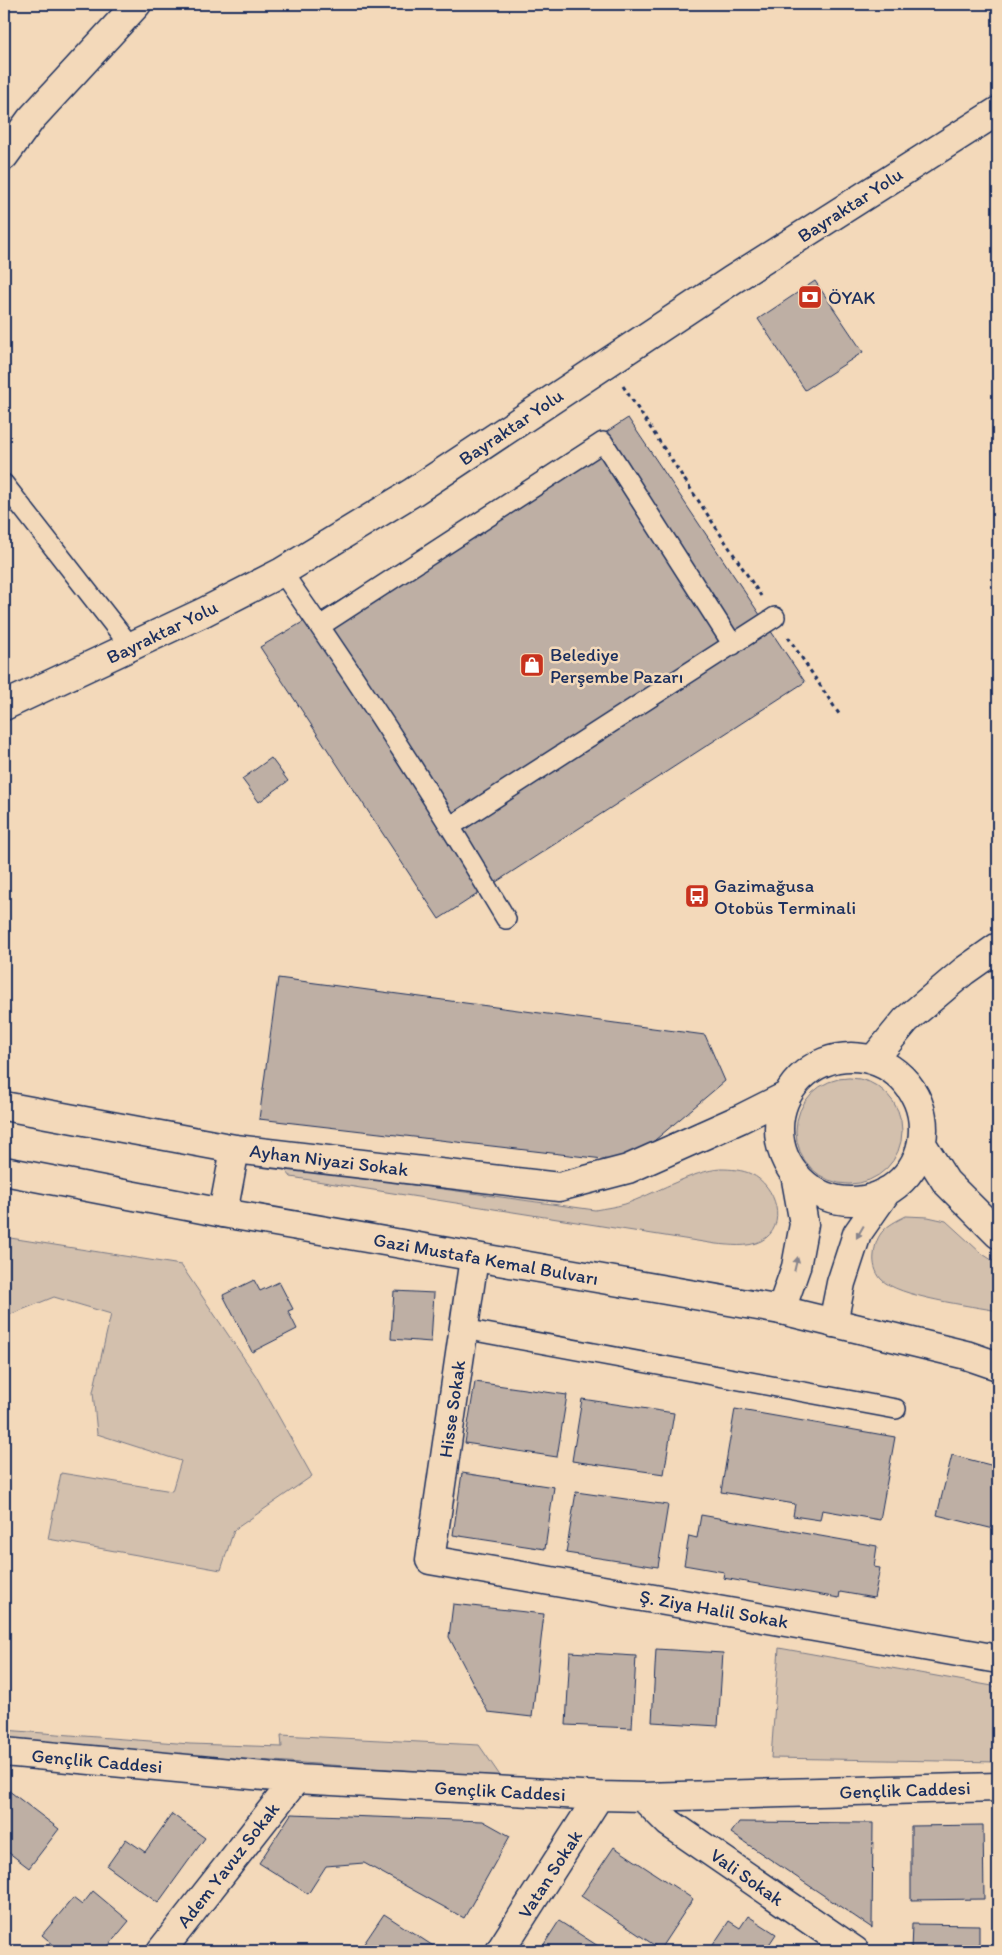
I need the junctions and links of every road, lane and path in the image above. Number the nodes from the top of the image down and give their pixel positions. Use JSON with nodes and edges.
{"nodes":[{"id":1,"x":137,"y":4,"type":"edge"},
{"id":2,"x":998,"y":111,"type":"edge"},
{"id":3,"x":4,"y":156,"type":"edge"},
{"id":4,"x":607,"y":363,"type":"junction"},
{"id":5,"x":4,"y":484,"type":"edge"},
{"id":6,"x":282,"y":572,"type":"junction"},
{"id":7,"x":775,"y":617,"type":"junction"},
{"id":8,"x":320,"y":626,"type":"junction"},
{"id":9,"x":733,"y":645,"type":"junction"},
{"id":10,"x":131,"y":647,"type":"junction"},
{"id":11,"x":4,"y":706,"type":"edge"},
{"id":12,"x":839,"y":714,"type":"dead end"},
{"id":13,"x":451,"y":826,"type":"junction"},
{"id":14,"x":506,"y":919,"type":"dead end"},
{"id":15,"x":998,"y":947,"type":"edge"},
{"id":16,"x":873,"y":1060,"type":"junction"},
{"id":17,"x":786,"y":1096,"type":"junction"},
{"id":18,"x":4,"y":1106,"type":"edge"},
{"id":19,"x":922,"y":1144,"type":"junction"},
{"id":20,"x":235,"y":1149,"type":"junction"},
{"id":21,"x":4,"y":1171,"type":"edge"},
{"id":22,"x":795,"y":1174,"type":"junction"},
{"id":23,"x":887,"y":1191,"type":"junction"},
{"id":24,"x":223,"y":1213,"type":"junction"},
{"id":25,"x":998,"y":1234,"type":"edge"},
{"id":26,"x":474,"y":1258,"type":"junction"},
{"id":27,"x":781,"y":1310,"type":"junction"},
{"id":28,"x":834,"y":1323,"type":"junction"},
{"id":29,"x":464,"y":1329,"type":"junction"},
{"id":30,"x":966,"y":1355,"type":"junction"},
{"id":31,"x":998,"y":1359,"type":"edge"},
{"id":32,"x":998,"y":1366,"type":"edge"},
{"id":33,"x":896,"y":1410,"type":"dead end"},
{"id":34,"x":430,"y":1560,"type":"joint"},
{"id":35,"x":998,"y":1659,"type":"edge"},
{"id":36,"x":4,"y":1752,"type":"edge"},
{"id":37,"x":296,"y":1779,"type":"junction"},
{"id":38,"x":998,"y":1787,"type":"edge"},
{"id":39,"x":599,"y":1796,"type":"junction"},
{"id":40,"x":643,"y":1797,"type":"junction"},
{"id":41,"x":161,"y":1951,"type":"edge"},
{"id":42,"x":500,"y":1951,"type":"edge"},
{"id":43,"x":855,"y":1951,"type":"edge"}],
"edges":[{"from":1,"to":3,"type":"street"},
{"from":2,"to":4,"type":"street","name":"Bayraktar Yolu"},
{"from":4,"to":6,"type":"street","name":"Bayraktar Yolu"},
{"from":4,"to":7,"type":"path"},
{"from":5,"to":10,"type":"lane"},
{"from":6,"to":8,"type":"lane"},
{"from":6,"to":10,"type":"street","name":"Bayraktar Yolu"},
{"from":7,"to":9,"type":"lane"},
{"from":7,"to":12,"type":"path"},
{"from":8,"to":9,"type":"lane"},
{"from":8,"to":13,"type":"lane"},
{"from":9,"to":13,"type":"lane"},
{"from":10,"to":11,"type":"street","name":"Bayraktar Yolu"},
{"from":13,"to":14,"type":"lane"},
{"from":15,"to":16,"type":"street"},
{"from":16,"to":17,"type":"street"},
{"from":16,"to":19,"type":"street"},
{"from":17,"to":20,"type":"street","name":"Ayhan Niyazi Sokak"},
{"from":17,"to":22,"type":"street"},
{"from":18,"to":20,"type":"street","name":"Ayhan Niyazi Sokak"},
{"from":19,"to":23,"type":"street"},
{"from":19,"to":25,"type":"street"},
{"from":20,"to":24,"type":"street"},
{"from":21,"to":24,"type":"street","name":"Gazi Mustafa Kemal Bulvarı"},
{"from":22,"to":23,"type":"street"},
{"from":27,"to":22,"type":"street","one_way":true},
{"from":23,"to":28,"type":"street","one_way":true},
{"from":24,"to":26,"type":"street","name":"Gazi Mustafa Kemal Bulvarı"},
{"from":26,"to":27,"type":"street","name":"Gazi Mustafa Kemal Bulvarı"},
{"from":26,"to":29,"type":"street","name":"Hisse Sokak"},
{"from":27,"to":28,"type":"street","name":"Gazi Mustafa Kemal Bulvarı"},
{"from":28,"to":30,"type":"street","name":"Gazi Mustafa Kemal Bulvarı"},
{"from":29,"to":33,"type":"lane"},
{"from":29,"to":34,"type":"street","name":"Hisse Sokak"},
{"from":30,"to":31,"type":"street","name":"Gazi Mustafa Kemal Bulvarı"},
{"from":30,"to":32,"type":"street","name":"Gazi Mustafa Kemal Bulvarı"},
{"from":34,"to":35,"type":"street","name":"Ş. Ziya Halil Sokak"},
{"from":36,"to":37,"type":"street","name":"Gençlik Caddesi"},
{"from":37,"to":39,"type":"street","name":"Gençlik Caddesi"},
{"from":37,"to":41,"type":"street","name":"Adem Yavuz Sokak"},
{"from":38,"to":40,"type":"street","name":"Gençlik Caddesi"},
{"from":39,"to":40,"type":"street","name":"Gençlik Caddesi"},
{"from":39,"to":42,"type":"street","name":"Vatan Sokak"},
{"from":40,"to":43,"type":"street","name":"Vali Sokak"}]}
